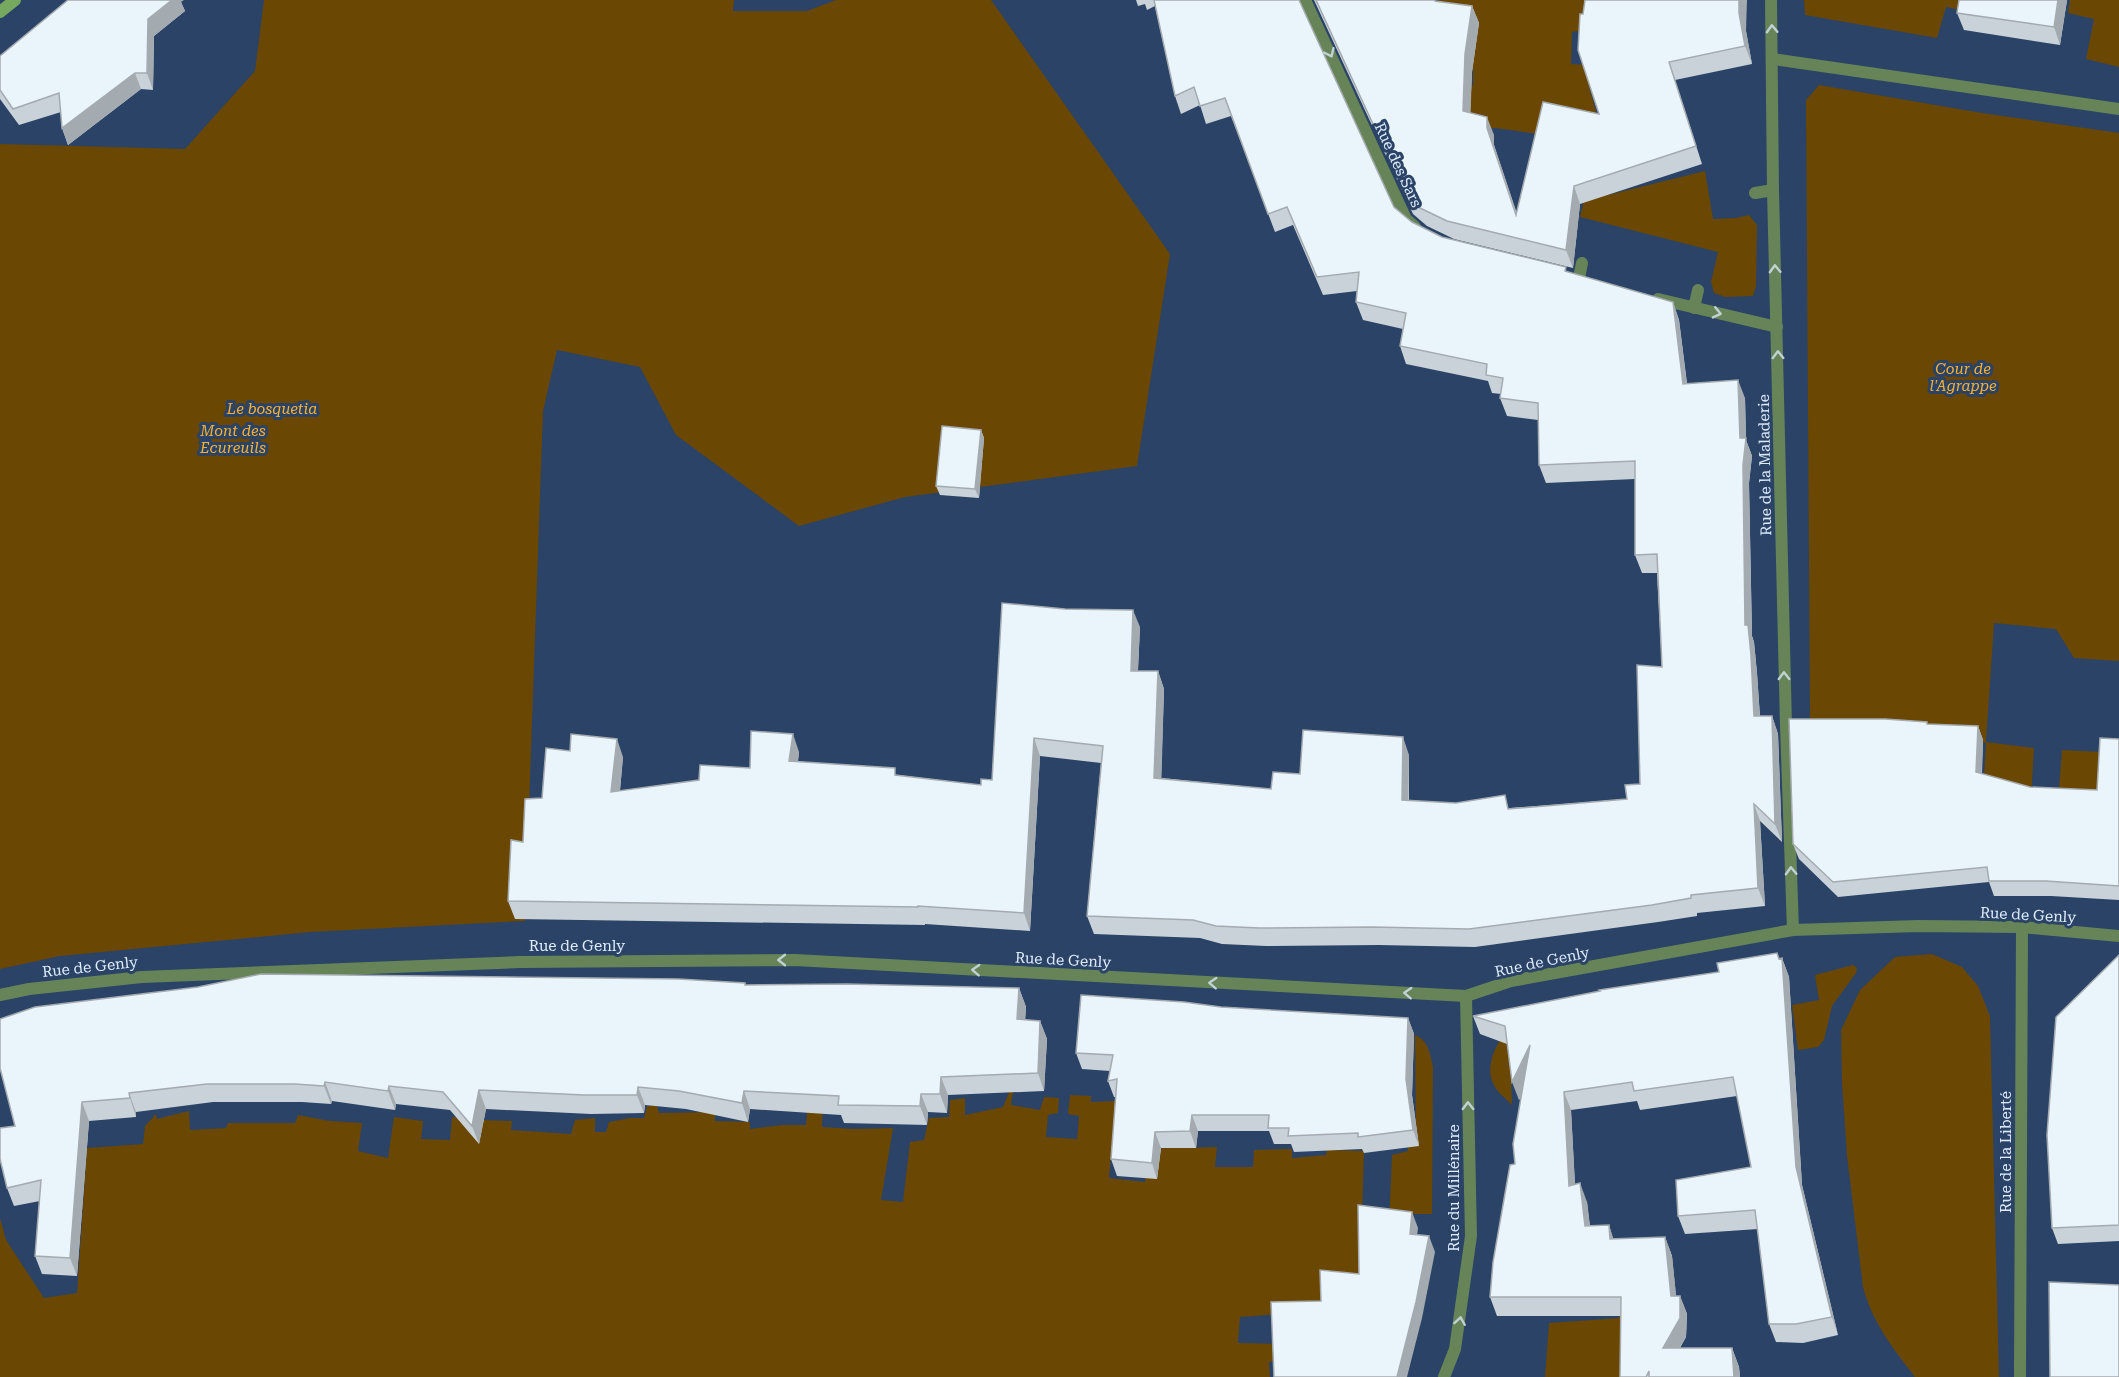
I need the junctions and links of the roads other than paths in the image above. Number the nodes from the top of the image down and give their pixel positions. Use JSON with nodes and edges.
{"nodes":[{"id":1,"x":15,"y":0,"type":"edge"},
{"id":2,"x":1305,"y":0,"type":"edge"},
{"id":3,"x":1771,"y":0,"type":"edge"},
{"id":4,"x":0,"y":12,"type":"edge"},
{"id":5,"x":1773,"y":58,"type":"junction"},
{"id":6,"x":2119,"y":109,"type":"edge"},
{"id":7,"x":1773,"y":190,"type":"junction"},
{"id":8,"x":1755,"y":193,"type":"dead end"},
{"id":9,"x":1422,"y":233,"type":"edge"},
{"id":10,"x":1582,"y":262,"type":"dead end"},
{"id":11,"x":1579,"y":278,"type":"edge"},
{"id":12,"x":1698,"y":290,"type":"dead end"},
{"id":13,"x":1648,"y":296,"type":"edge"},
{"id":14,"x":1694,"y":308,"type":"junction"},
{"id":15,"x":1777,"y":327,"type":"junction"},
{"id":16,"x":2022,"y":927,"type":"junction"},
{"id":17,"x":1793,"y":930,"type":"junction"},
{"id":18,"x":2119,"y":936,"type":"edge"},
{"id":19,"x":0,"y":995,"type":"edge"},
{"id":20,"x":1466,"y":996,"type":"junction"},
{"id":21,"x":1444,"y":1377,"type":"edge"},
{"id":22,"x":2020,"y":1377,"type":"edge"}],
"edges":[{"from":1,"to":4,"type":"main road"},
{"from":2,"to":9,"type":"street","name":"Rue des Sars","one_way":true},
{"from":5,"to":3,"type":"street","name":"Rue de la Maladerie","one_way":true},
{"from":5,"to":6,"type":"street"},
{"from":5,"to":7,"type":"street","name":"Rue de la Maladerie"},
{"from":7,"to":8,"type":"street"},
{"from":15,"to":7,"type":"street","name":"Rue de la Maladerie","one_way":true},
{"from":10,"to":11,"type":"street"},
{"from":12,"to":14,"type":"street"},
{"from":13,"to":14,"type":"street"},
{"from":14,"to":15,"type":"street","one_way":true},
{"from":17,"to":15,"type":"street","name":"Rue de la Maladerie","one_way":true},
{"from":16,"to":17,"type":"street","name":"Rue de Genly"},
{"from":16,"to":18,"type":"street","name":"Rue de Genly"},
{"from":16,"to":22,"type":"street","name":"Rue de la Liberté"},
{"from":17,"to":20,"type":"street","name":"Rue de Genly"},
{"from":20,"to":19,"type":"street","name":"Rue de Genly","one_way":true},
{"from":21,"to":20,"type":"street","name":"Rue du Millénaire","one_way":true}]}
